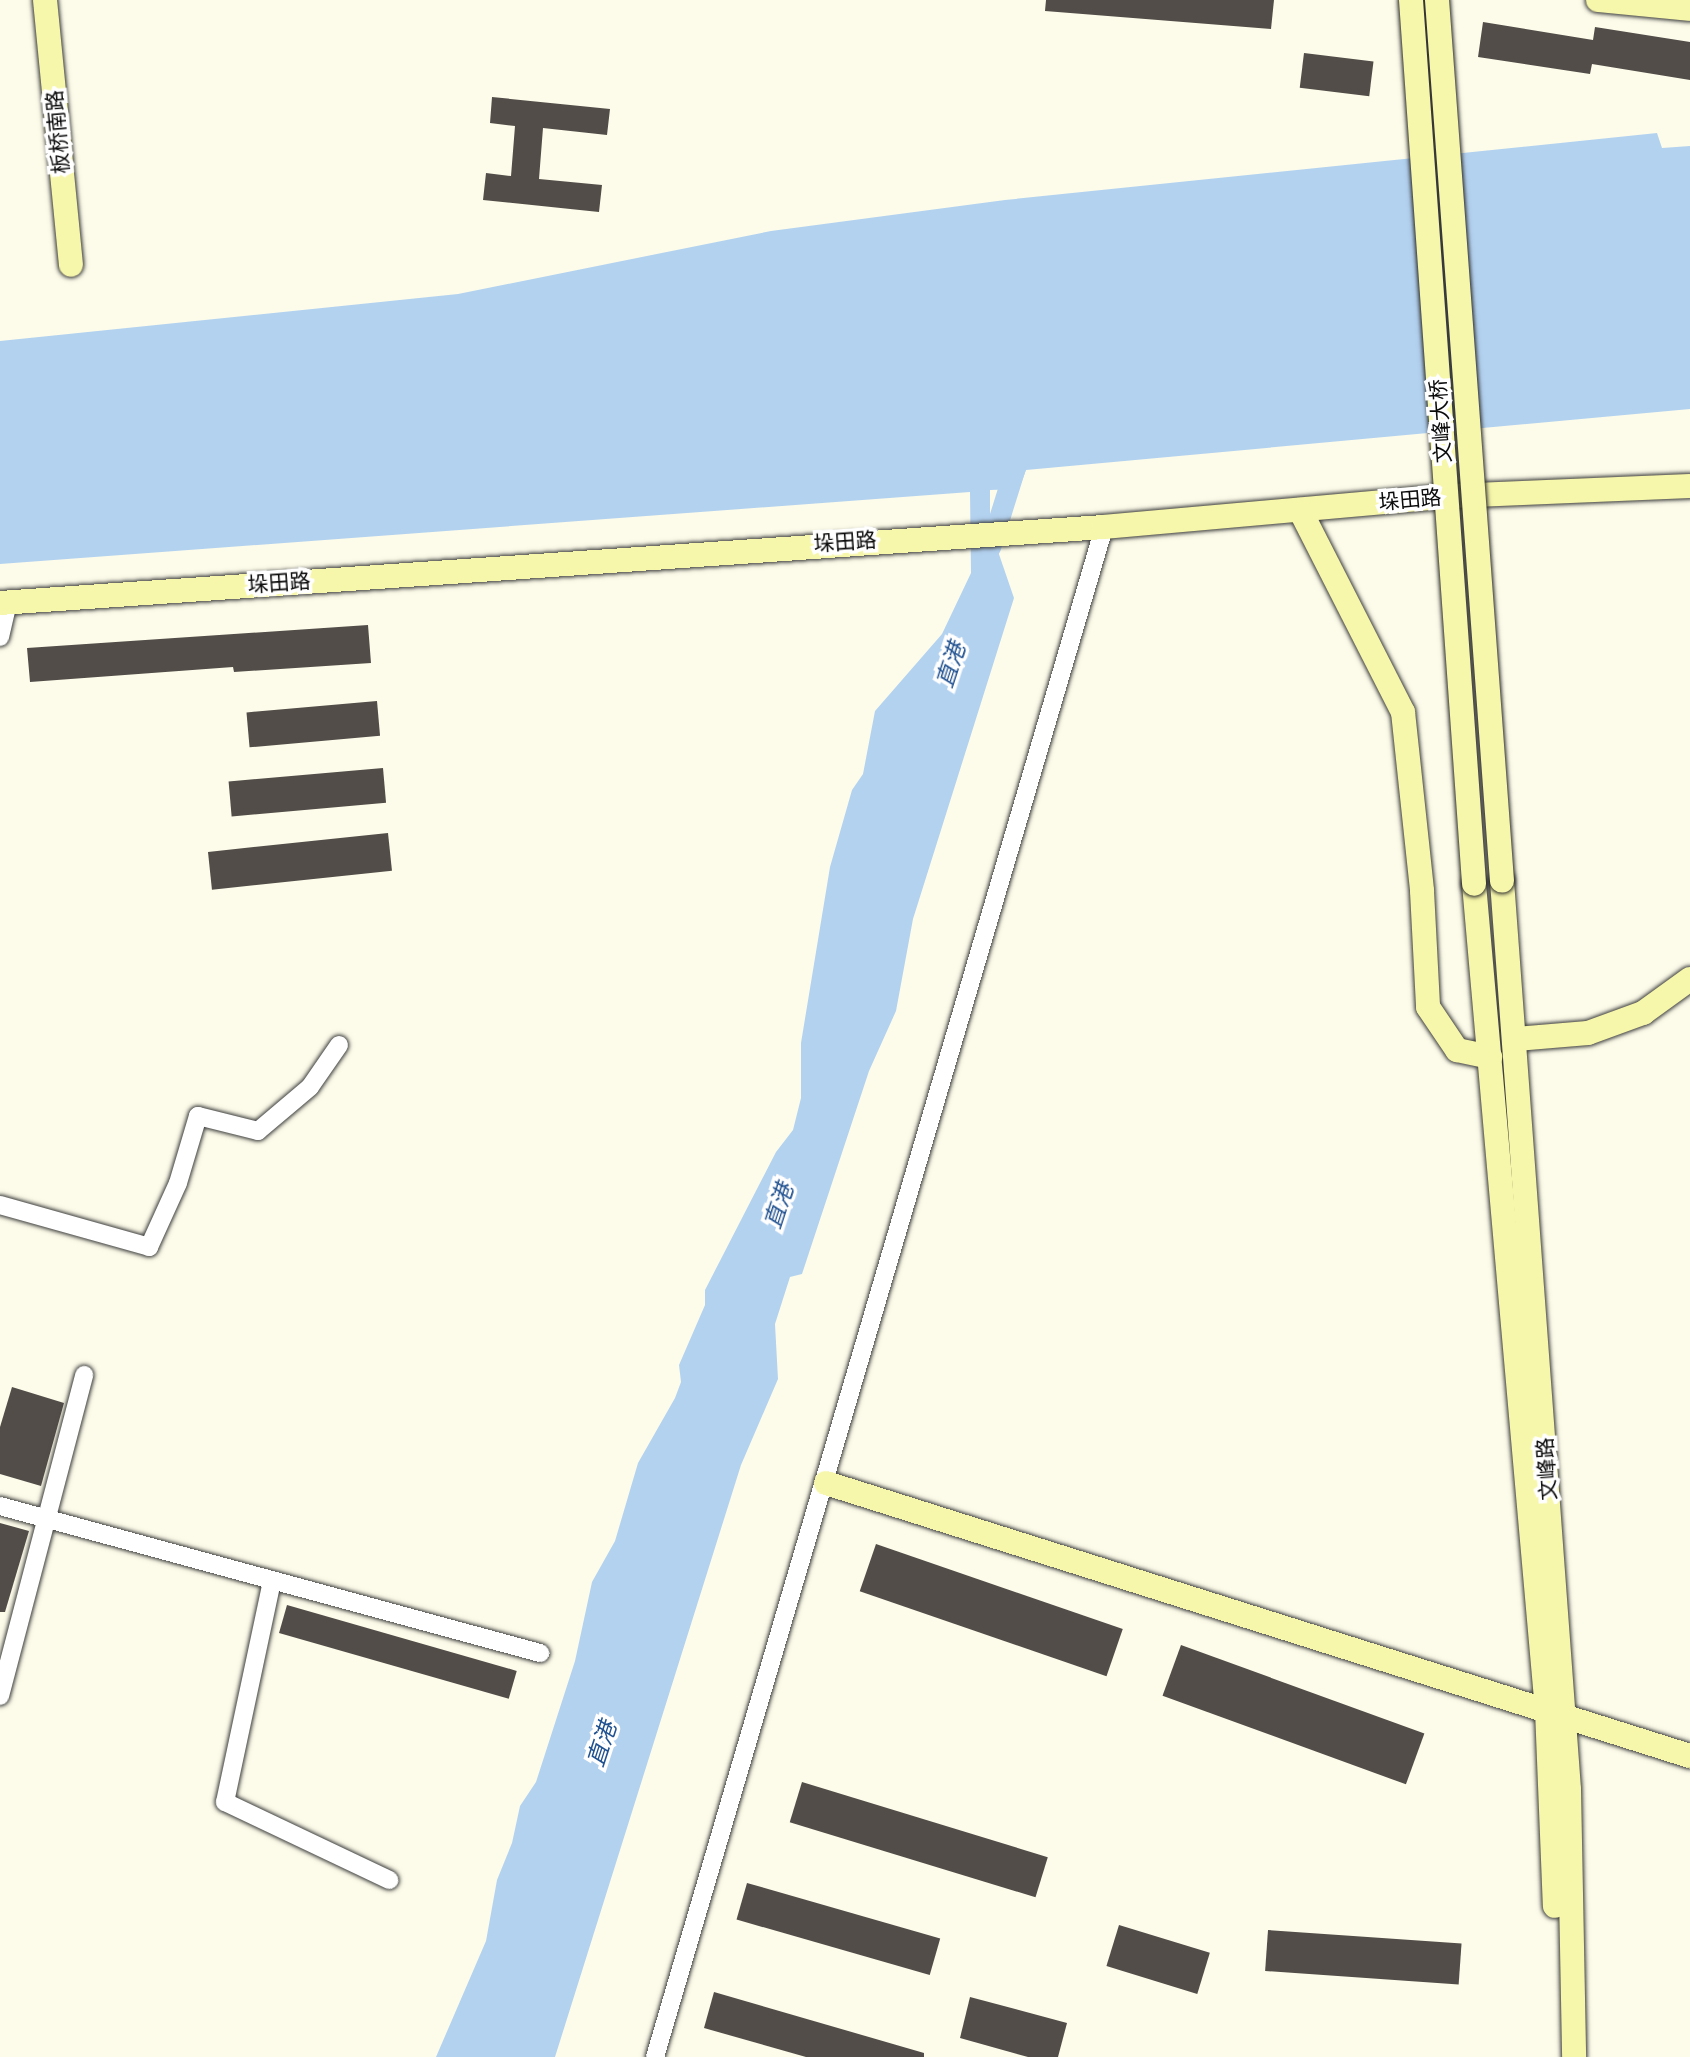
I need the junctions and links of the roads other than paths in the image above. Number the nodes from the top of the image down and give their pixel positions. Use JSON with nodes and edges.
{"nodes":[{"id":1,"x":45,"y":0,"type":"edge"},
{"id":2,"x":1411,"y":0,"type":"edge"},
{"id":3,"x":1437,"y":0,"type":"edge"},
{"id":4,"x":1598,"y":0,"type":"edge"},
{"id":5,"x":1690,"y":9,"type":"edge"},
{"id":6,"x":71,"y":265,"type":"dead end"},
{"id":7,"x":1690,"y":486,"type":"edge"},
{"id":8,"x":1300,"y":510,"type":"junction"},
{"id":9,"x":1104,"y":527,"type":"junction"},
{"id":10,"x":4,"y":603,"type":"edge"},
{"id":11,"x":0,"y":637,"type":"edge"},
{"id":12,"x":1502,"y":881,"type":"joint"},
{"id":13,"x":1474,"y":884,"type":"joint"},
{"id":14,"x":1690,"y":979,"type":"edge"},
{"id":15,"x":1516,"y":1039,"type":"junction"},
{"id":16,"x":339,"y":1045,"type":"dead end"},
{"id":17,"x":1490,"y":1057,"type":"junction"},
{"id":18,"x":0,"y":1205,"type":"edge"},
{"id":19,"x":84,"y":1375,"type":"dead end"},
{"id":20,"x":826,"y":1483,"type":"junction"},
{"id":21,"x":0,"y":1506,"type":"edge"},
{"id":22,"x":45,"y":1520,"type":"junction"},
{"id":23,"x":272,"y":1581,"type":"junction"},
{"id":24,"x":540,"y":1653,"type":"dead end"},
{"id":25,"x":0,"y":1696,"type":"edge"},
{"id":26,"x":1556,"y":1712,"type":"junction"},
{"id":27,"x":1690,"y":1756,"type":"edge"},
{"id":28,"x":388,"y":1880,"type":"dead end"},
{"id":29,"x":655,"y":2057,"type":"edge"},
{"id":30,"x":1558,"y":2057,"type":"edge"},
{"id":31,"x":1574,"y":2057,"type":"edge"}],
"edges":[{"from":1,"to":6,"type":"street","name":"板桥南路"},
{"from":2,"to":13,"type":"street","name":"文峰大桥","bridge":true},
{"from":3,"to":12,"type":"street","name":"文峰大桥","bridge":true},
{"from":4,"to":5,"type":"street"},
{"from":7,"to":8,"type":"street","name":"垛田路"},
{"from":8,"to":9,"type":"street","name":"垛田路"},
{"from":8,"to":17,"type":"street"},
{"from":9,"to":10,"type":"street","name":"垛田路"},
{"from":9,"to":20,"type":"street"},
{"from":10,"to":11,"type":"street"},
{"from":12,"to":15,"type":"street","name":"文峰路"},
{"from":13,"to":17,"type":"street","name":"文峰路"},
{"from":14,"to":15,"type":"street"},
{"from":15,"to":26,"type":"street","name":"文峰路"},
{"from":16,"to":18,"type":"street"},
{"from":17,"to":26,"type":"street","name":"文峰路"},
{"from":19,"to":22,"type":"street"},
{"from":20,"to":26,"type":"street"},
{"from":20,"to":29,"type":"street"},
{"from":21,"to":22,"type":"street"},
{"from":22,"to":23,"type":"street"},
{"from":22,"to":25,"type":"street"},
{"from":23,"to":24,"type":"street"},
{"from":23,"to":28,"type":"street"},
{"from":26,"to":27,"type":"street"},
{"from":26,"to":30,"type":"street","name":"文峰路"},
{"from":26,"to":31,"type":"street","name":"文峰路"}]}
